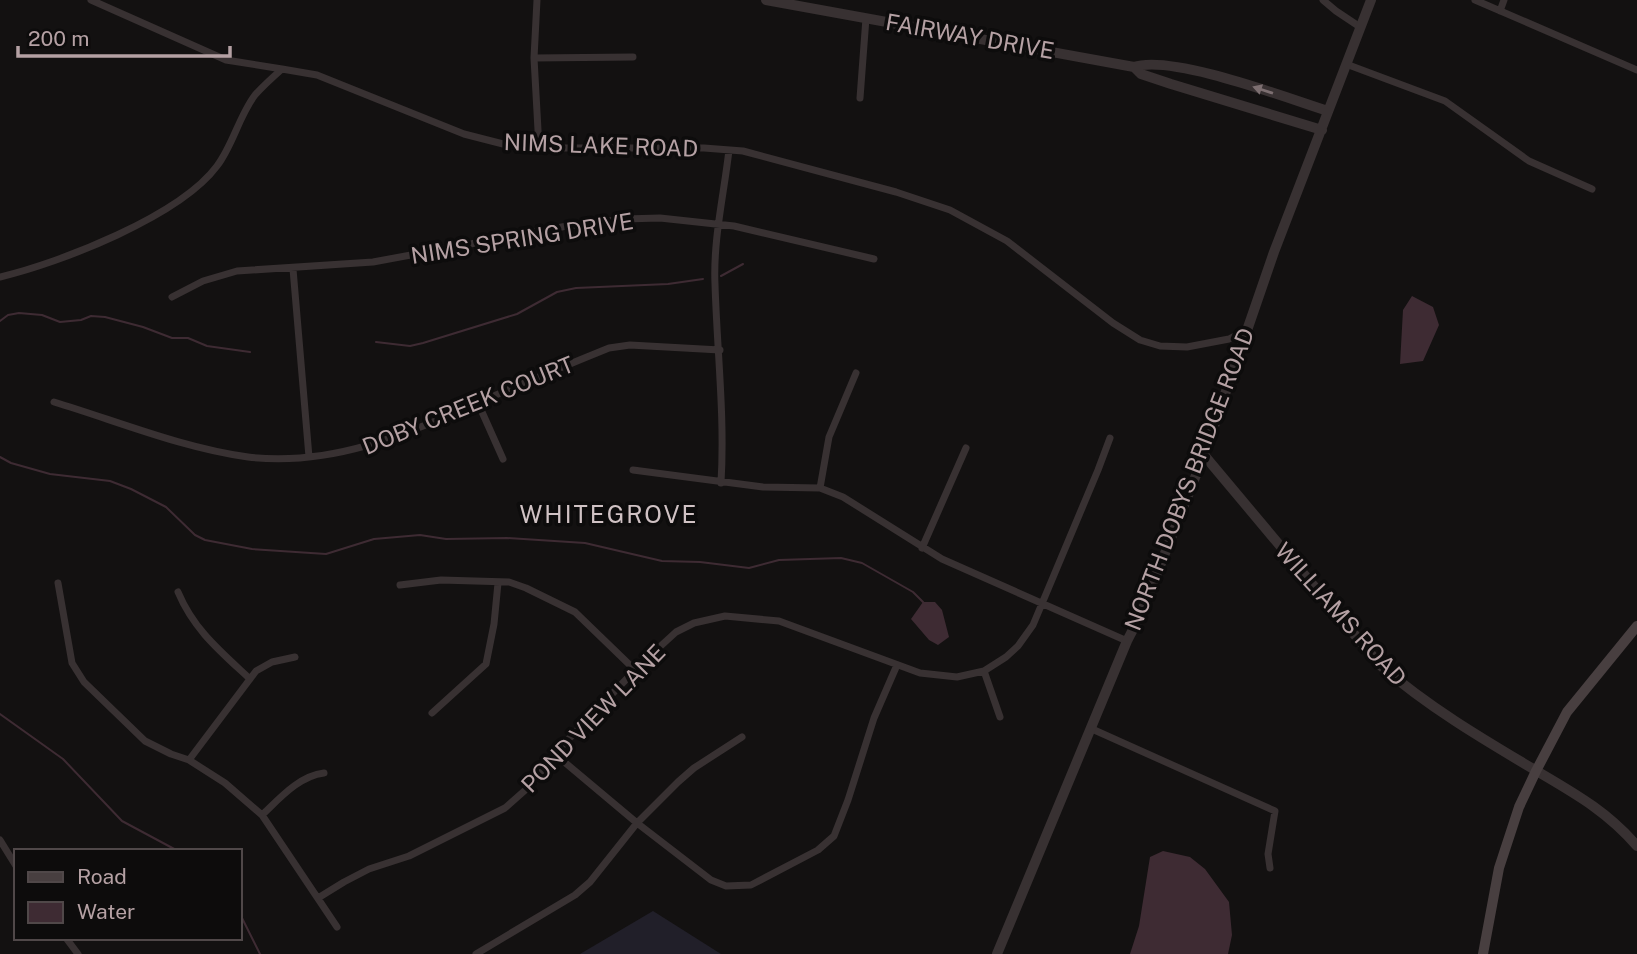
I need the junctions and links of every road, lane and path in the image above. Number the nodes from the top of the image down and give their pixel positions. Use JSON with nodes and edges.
{"nodes":[{"id":1,"x":91,"y":0,"type":"edge"},
{"id":2,"x":537,"y":0,"type":"edge"},
{"id":3,"x":765,"y":0,"type":"edge"},
{"id":4,"x":1324,"y":0,"type":"edge"},
{"id":5,"x":1371,"y":0,"type":"edge"},
{"id":6,"x":1475,"y":0,"type":"edge"},
{"id":7,"x":1504,"y":0,"type":"edge"},
{"id":8,"x":1500,"y":11,"type":"junction"},
{"id":9,"x":866,"y":18,"type":"junction"},
{"id":10,"x":1360,"y":27,"type":"junction"},
{"id":11,"x":633,"y":57,"type":"dead end"},
{"id":12,"x":534,"y":58,"type":"junction"},
{"id":13,"x":1346,"y":64,"type":"junction"},
{"id":14,"x":1134,"y":67,"type":"junction"},
{"id":15,"x":282,"y":69,"type":"junction"},
{"id":16,"x":1637,"y":70,"type":"edge"},
{"id":17,"x":860,"y":98,"type":"dead end"},
{"id":18,"x":1328,"y":111,"type":"junction"},
{"id":19,"x":1322,"y":130,"type":"junction"},
{"id":20,"x":539,"y":148,"type":"junction"},
{"id":21,"x":729,"y":150,"type":"junction"},
{"id":22,"x":1592,"y":190,"type":"dead end"},
{"id":23,"x":720,"y":225,"type":"junction"},
{"id":24,"x":874,"y":259,"type":"dead end"},
{"id":25,"x":293,"y":269,"type":"junction"},
{"id":26,"x":0,"y":277,"type":"edge"},
{"id":27,"x":172,"y":297,"type":"dead end"},
{"id":28,"x":1246,"y":330,"type":"junction"},
{"id":29,"x":720,"y":350,"type":"junction"},
{"id":30,"x":856,"y":373,"type":"dead end"},
{"id":31,"x":54,"y":402,"type":"dead end"},
{"id":32,"x":478,"y":403,"type":"junction"},
{"id":33,"x":1110,"y":439,"type":"dead end"},
{"id":34,"x":966,"y":448,"type":"dead end"},
{"id":35,"x":1203,"y":455,"type":"junction"},
{"id":36,"x":309,"y":457,"type":"junction"},
{"id":37,"x":503,"y":458,"type":"dead end"},
{"id":38,"x":632,"y":470,"type":"dead end"},
{"id":39,"x":721,"y":483,"type":"junction"},
{"id":40,"x":820,"y":488,"type":"junction"},
{"id":41,"x":922,"y":548,"type":"junction"},
{"id":42,"x":58,"y":583,"type":"dead end"},
{"id":43,"x":498,"y":583,"type":"junction"},
{"id":44,"x":400,"y":585,"type":"dead end"},
{"id":45,"x":178,"y":592,"type":"dead end"},
{"id":46,"x":1043,"y":604,"type":"junction"},
{"id":47,"x":1637,"y":626,"type":"edge"},
{"id":48,"x":1127,"y":641,"type":"junction"},
{"id":49,"x":295,"y":657,"type":"dead end"},
{"id":50,"x":897,"y":665,"type":"junction"},
{"id":51,"x":635,"y":670,"type":"junction"},
{"id":52,"x":984,"y":671,"type":"junction"},
{"id":53,"x":250,"y":679,"type":"junction"},
{"id":54,"x":432,"y":713,"type":"dead end"},
{"id":55,"x":1000,"y":718,"type":"dead end"},
{"id":56,"x":1092,"y":729,"type":"junction"},
{"id":57,"x":742,"y":737,"type":"dead end"},
{"id":58,"x":556,"y":755,"type":"junction"},
{"id":59,"x":189,"y":760,"type":"junction"},
{"id":60,"x":1536,"y":771,"type":"junction"},
{"id":61,"x":324,"y":773,"type":"dead end"},
{"id":62,"x":262,"y":815,"type":"junction"},
{"id":63,"x":637,"y":823,"type":"junction"},
{"id":64,"x":0,"y":840,"type":"edge"},
{"id":65,"x":1637,"y":846,"type":"edge"},
{"id":66,"x":14,"y":863,"type":"edge"},
{"id":67,"x":1270,"y":869,"type":"dead end"},
{"id":68,"x":318,"y":898,"type":"junction"},
{"id":69,"x":337,"y":927,"type":"dead end"},
{"id":70,"x":476,"y":954,"type":"edge"},
{"id":71,"x":997,"y":954,"type":"edge"},
{"id":72,"x":1483,"y":954,"type":"edge"}],
"edges":[{"from":1,"to":15,"type":"street","name":"NIMS LAKE ROAD"},
{"from":2,"to":12,"type":"street"},
{"from":3,"to":9,"type":"street","name":"FAIRWAY DRIVE"},
{"from":4,"to":10,"type":"street"},
{"from":5,"to":10,"type":"street","name":"NORTH DOBYS BRIDGE ROAD"},
{"from":6,"to":8,"type":"street"},
{"from":7,"to":8,"type":"street"},
{"from":8,"to":16,"type":"street"},
{"from":9,"to":14,"type":"street","name":"FAIRWAY DRIVE"},
{"from":9,"to":17,"type":"street"},
{"from":10,"to":13,"type":"street","name":"NORTH DOBYS BRIDGE ROAD"},
{"from":11,"to":12,"type":"street"},
{"from":12,"to":20,"type":"street"},
{"from":13,"to":18,"type":"street","name":"NORTH DOBYS BRIDGE ROAD"},
{"from":13,"to":22,"type":"street"},
{"from":18,"to":14,"type":"street","name":"FAIRWAY DRIVE","one_way":true},
{"from":14,"to":19,"type":"street","name":"FAIRWAY DRIVE"},
{"from":15,"to":20,"type":"street","name":"NIMS LAKE ROAD"},
{"from":15,"to":26,"type":"street"},
{"from":18,"to":19,"type":"street","name":"NORTH DOBYS BRIDGE ROAD"},
{"from":19,"to":28,"type":"street","name":"NORTH DOBYS BRIDGE ROAD"},
{"from":20,"to":21,"type":"street","name":"NIMS LAKE ROAD"},
{"from":21,"to":23,"type":"street"},
{"from":21,"to":28,"type":"street","name":"NIMS LAKE ROAD"},
{"from":23,"to":24,"type":"street","name":"NIMS SPRING DRIVE"},
{"from":23,"to":25,"type":"street","name":"NIMS SPRING DRIVE"},
{"from":23,"to":29,"type":"street"},
{"from":25,"to":27,"type":"street","name":"NIMS SPRING DRIVE"},
{"from":25,"to":36,"type":"street"},
{"from":28,"to":35,"type":"street","name":"NORTH DOBYS BRIDGE ROAD"},
{"from":29,"to":32,"type":"street","name":"DOBY CREEK COURT"},
{"from":29,"to":39,"type":"street"},
{"from":30,"to":40,"type":"street"},
{"from":31,"to":36,"type":"street","name":"DOBY CREEK COURT"},
{"from":32,"to":36,"type":"street","name":"DOBY CREEK COURT"},
{"from":32,"to":37,"type":"street"},
{"from":33,"to":46,"type":"street","name":"POND VIEW LANE"},
{"from":34,"to":41,"type":"street"},
{"from":35,"to":48,"type":"street","name":"NORTH DOBYS BRIDGE ROAD"},
{"from":35,"to":60,"type":"street","name":"WILLIAMS ROAD"},
{"from":38,"to":39,"type":"street"},
{"from":39,"to":40,"type":"street"},
{"from":40,"to":41,"type":"street"},
{"from":41,"to":46,"type":"street"},
{"from":42,"to":59,"type":"street"},
{"from":43,"to":44,"type":"street"},
{"from":43,"to":51,"type":"street"},
{"from":43,"to":54,"type":"street"},
{"from":45,"to":53,"type":"street"},
{"from":46,"to":48,"type":"street"},
{"from":46,"to":52,"type":"street","name":"POND VIEW LANE"},
{"from":47,"to":60,"type":"main road"},
{"from":48,"to":56,"type":"street","name":"NORTH DOBYS BRIDGE ROAD"},
{"from":49,"to":53,"type":"street"},
{"from":50,"to":51,"type":"street","name":"POND VIEW LANE"},
{"from":50,"to":52,"type":"street","name":"POND VIEW LANE"},
{"from":50,"to":63,"type":"street"},
{"from":51,"to":58,"type":"street","name":"POND VIEW LANE"},
{"from":52,"to":55,"type":"street"},
{"from":53,"to":59,"type":"street"},
{"from":56,"to":67,"type":"street"},
{"from":56,"to":71,"type":"street","name":"NORTH DOBYS BRIDGE ROAD"},
{"from":57,"to":63,"type":"street"},
{"from":58,"to":63,"type":"street"},
{"from":58,"to":68,"type":"street","name":"POND VIEW LANE"},
{"from":59,"to":62,"type":"street"},
{"from":60,"to":65,"type":"street","name":"WILLIAMS ROAD"},
{"from":60,"to":72,"type":"main road"},
{"from":61,"to":62,"type":"street"},
{"from":62,"to":68,"type":"street"},
{"from":63,"to":70,"type":"street"},
{"from":64,"to":66,"type":"street"},
{"from":68,"to":69,"type":"street"}]}
